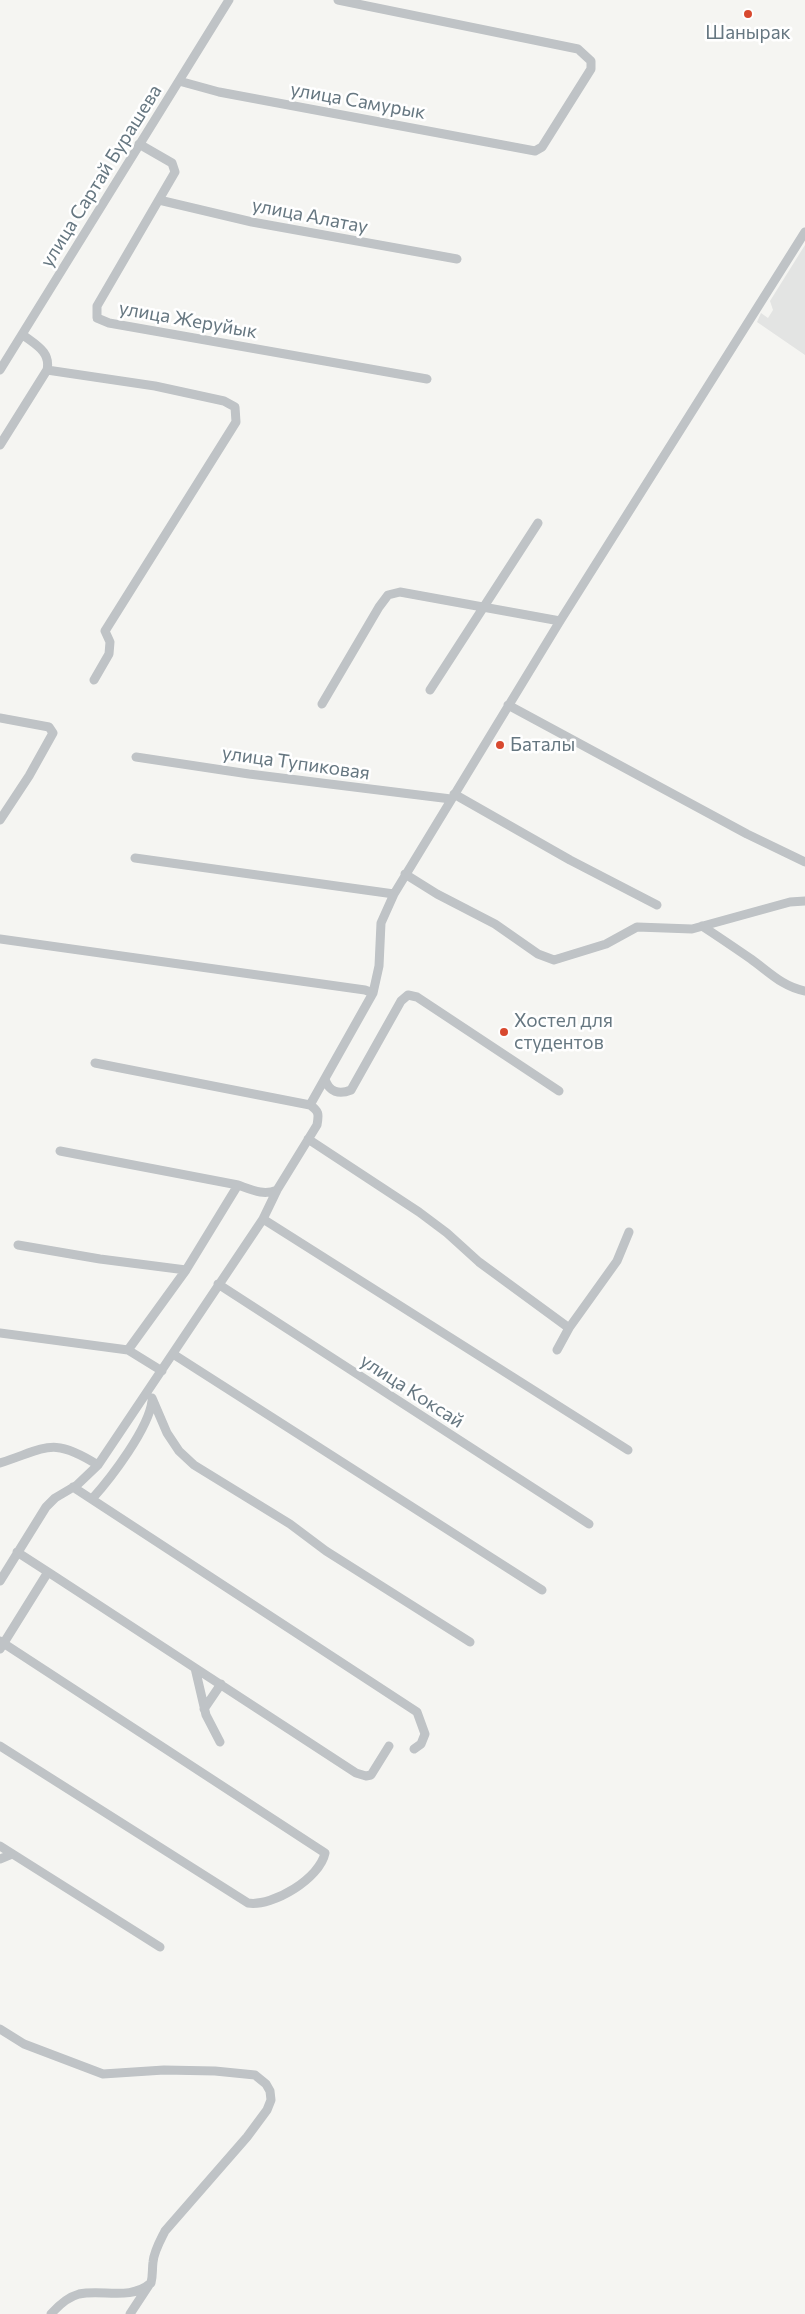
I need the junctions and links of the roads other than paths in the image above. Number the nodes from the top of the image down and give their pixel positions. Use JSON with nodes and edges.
{"nodes":[{"id":1,"x":229,"y":0,"type":"edge"},
{"id":2,"x":338,"y":0,"type":"edge"},
{"id":3,"x":179,"y":81,"type":"junction"},
{"id":4,"x":139,"y":144,"type":"junction"},
{"id":5,"x":159,"y":200,"type":"junction"},
{"id":6,"x":805,"y":232,"type":"edge"},
{"id":7,"x":457,"y":258,"type":"dead end"},
{"id":8,"x":23,"y":335,"type":"junction"},
{"id":9,"x":0,"y":370,"type":"edge"},
{"id":10,"x":47,"y":370,"type":"junction"},
{"id":11,"x":427,"y":379,"type":"dead end"},
{"id":12,"x":0,"y":445,"type":"edge"},
{"id":13,"x":538,"y":523,"type":"dead end"},
{"id":14,"x":483,"y":606,"type":"junction"},
{"id":15,"x":560,"y":621,"type":"junction"},
{"id":16,"x":94,"y":680,"type":"dead end"},
{"id":17,"x":430,"y":690,"type":"dead end"},
{"id":18,"x":322,"y":704,"type":"dead end"},
{"id":19,"x":508,"y":705,"type":"junction"},
{"id":20,"x":0,"y":718,"type":"edge"},
{"id":21,"x":136,"y":756,"type":"dead end"},
{"id":22,"x":452,"y":797,"type":"junction"},
{"id":23,"x":0,"y":820,"type":"edge"},
{"id":24,"x":135,"y":858,"type":"dead end"},
{"id":25,"x":805,"y":862,"type":"edge"},
{"id":26,"x":405,"y":874,"type":"junction"},
{"id":27,"x":394,"y":894,"type":"junction"},
{"id":28,"x":805,"y":901,"type":"edge"},
{"id":29,"x":657,"y":905,"type":"dead end"},
{"id":30,"x":702,"y":926,"type":"junction"},
{"id":31,"x":0,"y":939,"type":"edge"},
{"id":32,"x":805,"y":991,"type":"edge"},
{"id":33,"x":373,"y":993,"type":"junction"},
{"id":34,"x":95,"y":1063,"type":"dead end"},
{"id":35,"x":325,"y":1079,"type":"junction"},
{"id":36,"x":559,"y":1091,"type":"dead end"},
{"id":37,"x":310,"y":1105,"type":"junction"},
{"id":38,"x":308,"y":1139,"type":"junction"},
{"id":39,"x":60,"y":1151,"type":"dead end"},
{"id":40,"x":238,"y":1185,"type":"junction"},
{"id":41,"x":277,"y":1190,"type":"junction"},
{"id":42,"x":263,"y":1219,"type":"junction"},
{"id":43,"x":629,"y":1232,"type":"dead end"},
{"id":44,"x":18,"y":1245,"type":"dead end"},
{"id":45,"x":186,"y":1270,"type":"junction"},
{"id":46,"x":218,"y":1284,"type":"junction"},
{"id":47,"x":569,"y":1328,"type":"junction"},
{"id":48,"x":0,"y":1333,"type":"edge"},
{"id":49,"x":128,"y":1350,"type":"junction"},
{"id":50,"x":557,"y":1350,"type":"dead end"},
{"id":51,"x":173,"y":1354,"type":"junction"},
{"id":52,"x":162,"y":1371,"type":"junction"},
{"id":53,"x":150,"y":1388,"type":"junction"},
{"id":54,"x":152,"y":1398,"type":"junction"},
{"id":55,"x":628,"y":1450,"type":"dead end"},
{"id":56,"x":0,"y":1463,"type":"edge"},
{"id":57,"x":98,"y":1465,"type":"junction"},
{"id":58,"x":73,"y":1487,"type":"junction"},
{"id":59,"x":92,"y":1499,"type":"junction"},
{"id":60,"x":589,"y":1524,"type":"dead end"},
{"id":61,"x":17,"y":1552,"type":"junction"},
{"id":62,"x":48,"y":1572,"type":"junction"},
{"id":63,"x":0,"y":1582,"type":"edge"},
{"id":64,"x":542,"y":1590,"type":"dead end"},
{"id":65,"x":470,"y":1642,"type":"dead end"},
{"id":66,"x":1,"y":1645,"type":"edge"},
{"id":67,"x":195,"y":1668,"type":"junction"},
{"id":68,"x":221,"y":1684,"type":"junction"},
{"id":69,"x":204,"y":1709,"type":"junction"},
{"id":70,"x":220,"y":1742,"type":"dead end"},
{"id":71,"x":0,"y":1746,"type":"edge"},
{"id":72,"x":390,"y":1746,"type":"dead end"},
{"id":73,"x":414,"y":1749,"type":"dead end"},
{"id":74,"x":0,"y":1846,"type":"edge"},
{"id":75,"x":12,"y":1854,"type":"junction"},
{"id":76,"x":0,"y":1859,"type":"edge"},
{"id":77,"x":160,"y":1947,"type":"dead end"},
{"id":78,"x":0,"y":2029,"type":"edge"},
{"id":79,"x":151,"y":2283,"type":"junction"},
{"id":80,"x":51,"y":2314,"type":"edge"},
{"id":81,"x":130,"y":2314,"type":"edge"}],
"edges":[{"from":1,"to":3,"type":"street","name":"улица Сартай Бурашева"},
{"from":2,"to":3,"type":"street","name":"улица Самурык"},
{"from":3,"to":4,"type":"street","name":"улица Сартай Бурашева"},
{"from":4,"to":5,"type":"street","name":"улица Жеруйык"},
{"from":4,"to":8,"type":"street","name":"улица Сартай Бурашева"},
{"from":5,"to":7,"type":"street","name":"улица Алатау"},
{"from":5,"to":11,"type":"street","name":"улица Жеруйык"},
{"from":6,"to":15,"type":"street"},
{"from":8,"to":9,"type":"street","name":"улица Сартай Бурашева"},
{"from":8,"to":10,"type":"street"},
{"from":10,"to":12,"type":"street"},
{"from":10,"to":16,"type":"street"},
{"from":13,"to":14,"type":"street"},
{"from":14,"to":15,"type":"street"},
{"from":14,"to":17,"type":"street"},
{"from":14,"to":18,"type":"street"},
{"from":15,"to":19,"type":"street"},
{"from":19,"to":22,"type":"street"},
{"from":19,"to":25,"type":"street"},
{"from":20,"to":23,"type":"street"},
{"from":21,"to":22,"type":"street","name":"улица Тупиковая"},
{"from":22,"to":26,"type":"street"},
{"from":22,"to":29,"type":"street","name":"улица Тупиковая"},
{"from":24,"to":27,"type":"street"},
{"from":26,"to":27,"type":"street"},
{"from":26,"to":30,"type":"street"},
{"from":27,"to":33,"type":"street"},
{"from":28,"to":30,"type":"street"},
{"from":30,"to":32,"type":"street"},
{"from":31,"to":33,"type":"street"},
{"from":33,"to":35,"type":"street"},
{"from":34,"to":37,"type":"street"},
{"from":35,"to":36,"type":"street"},
{"from":35,"to":37,"type":"street"},
{"from":37,"to":38,"type":"street"},
{"from":38,"to":41,"type":"street"},
{"from":38,"to":47,"type":"street"},
{"from":39,"to":40,"type":"street"},
{"from":40,"to":41,"type":"street"},
{"from":40,"to":45,"type":"street"},
{"from":41,"to":42,"type":"street"},
{"from":42,"to":46,"type":"street"},
{"from":42,"to":55,"type":"street"},
{"from":43,"to":47,"type":"street"},
{"from":44,"to":45,"type":"street"},
{"from":45,"to":49,"type":"street"},
{"from":46,"to":51,"type":"street"},
{"from":46,"to":60,"type":"street","name":"улица Коксай"},
{"from":47,"to":50,"type":"street"},
{"from":48,"to":49,"type":"street"},
{"from":49,"to":52,"type":"street"},
{"from":51,"to":52,"type":"street"},
{"from":51,"to":64,"type":"street"},
{"from":52,"to":53,"type":"street"},
{"from":53,"to":54,"type":"street"},
{"from":53,"to":57,"type":"street"},
{"from":54,"to":59,"type":"street"},
{"from":54,"to":65,"type":"street"},
{"from":56,"to":57,"type":"street"},
{"from":57,"to":58,"type":"street"},
{"from":58,"to":59,"type":"street"},
{"from":58,"to":61,"type":"street"},
{"from":59,"to":73,"type":"street"},
{"from":61,"to":62,"type":"street"},
{"from":61,"to":63,"type":"street"},
{"from":62,"to":66,"type":"street"},
{"from":62,"to":67,"type":"street"},
{"from":66,"to":71,"type":"street"},
{"from":67,"to":68,"type":"street"},
{"from":67,"to":69,"type":"street"},
{"from":68,"to":69,"type":"street"},
{"from":68,"to":72,"type":"street"},
{"from":69,"to":70,"type":"street"},
{"from":74,"to":75,"type":"street"},
{"from":75,"to":76,"type":"street"},
{"from":75,"to":77,"type":"street"},
{"from":78,"to":79,"type":"street"},
{"from":79,"to":80,"type":"street"},
{"from":79,"to":81,"type":"street"}]}
